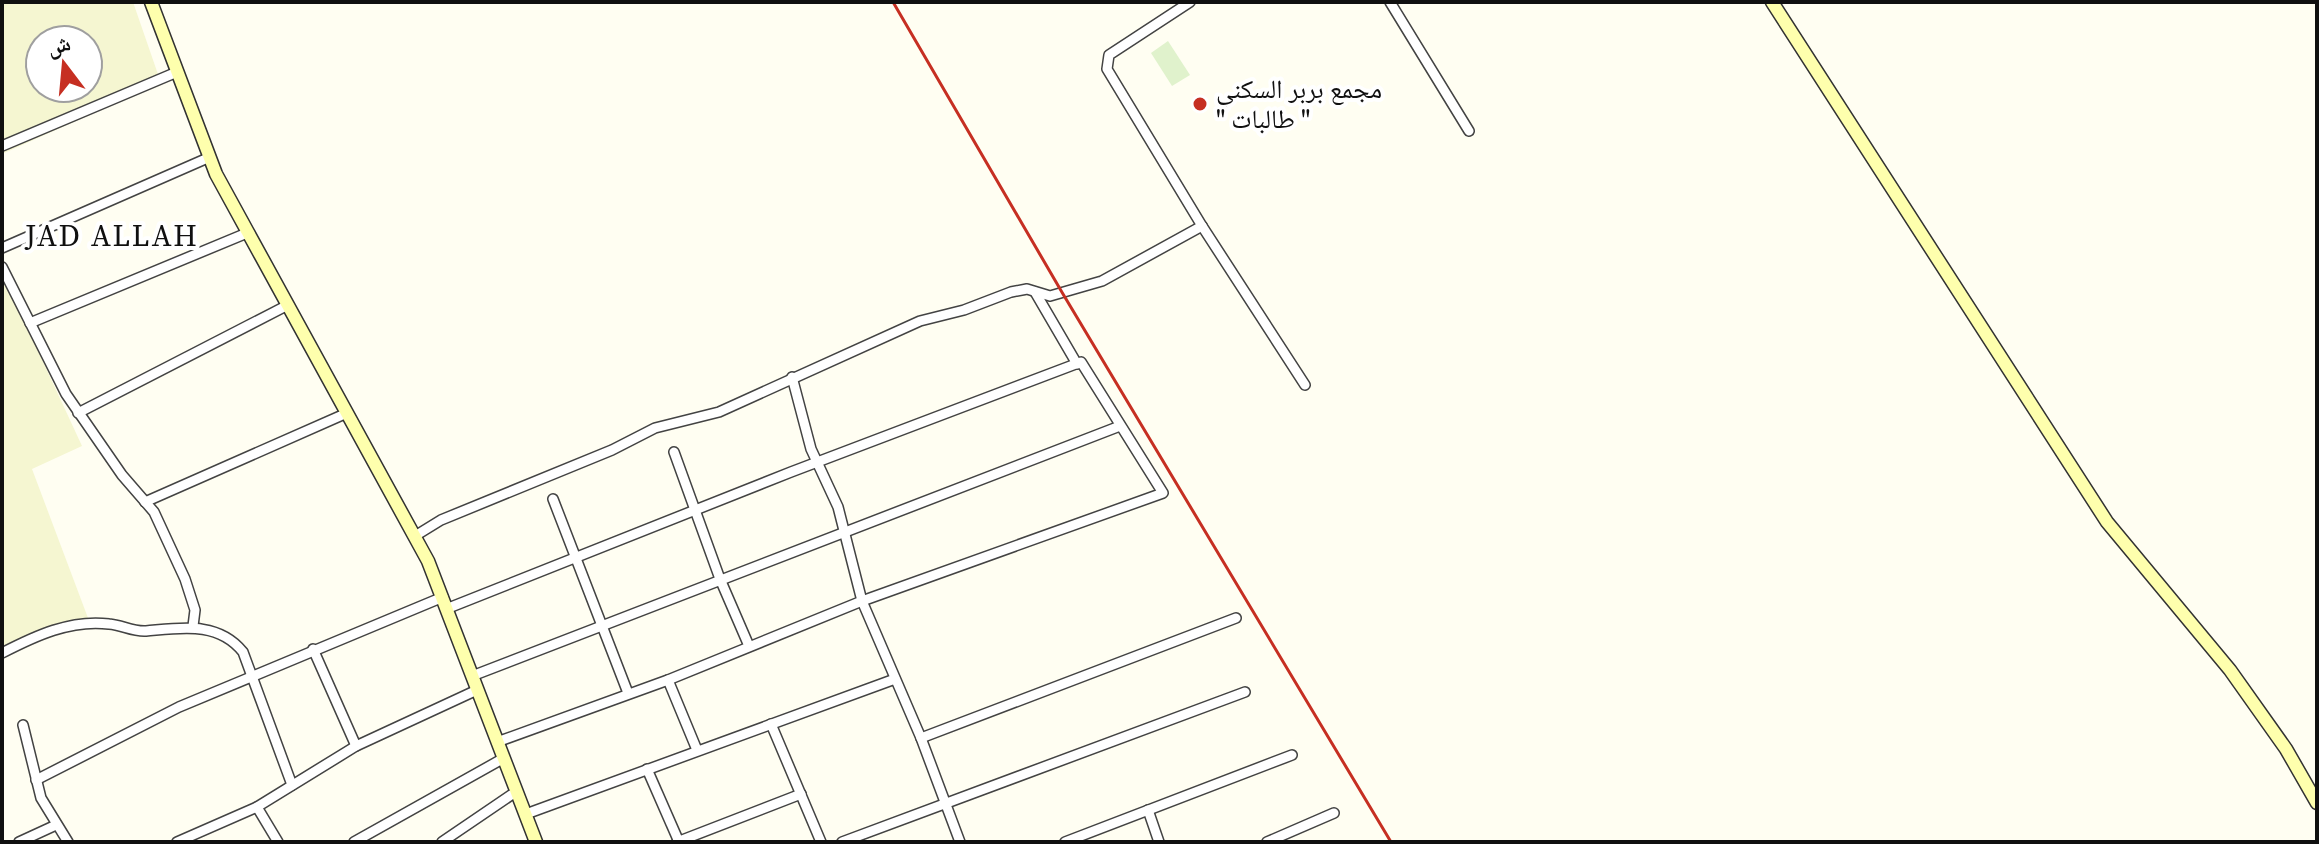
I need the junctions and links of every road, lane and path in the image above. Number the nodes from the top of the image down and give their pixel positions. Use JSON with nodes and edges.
{"nodes":[{"id":1,"x":151,"y":2,"type":"edge"},
{"id":2,"x":1190,"y":2,"type":"edge"},
{"id":3,"x":1390,"y":2,"type":"edge"},
{"id":4,"x":1772,"y":2,"type":"edge"},
{"id":5,"x":177,"y":72,"type":"junction"},
{"id":6,"x":1469,"y":131,"type":"dead end"},
{"id":7,"x":2,"y":146,"type":"edge"},
{"id":8,"x":210,"y":157,"type":"junction"},
{"id":9,"x":1202,"y":226,"type":"junction"},
{"id":10,"x":247,"y":233,"type":"junction"},
{"id":11,"x":2,"y":248,"type":"edge"},
{"id":12,"x":2,"y":267,"type":"edge"},
{"id":13,"x":1035,"y":292,"type":"junction"},
{"id":14,"x":286,"y":306,"type":"junction"},
{"id":15,"x":30,"y":323,"type":"junction"},
{"id":16,"x":1077,"y":364,"type":"junction"},
{"id":17,"x":792,"y":377,"type":"junction"},
{"id":18,"x":1305,"y":385,"type":"dead end"},
{"id":19,"x":78,"y":413,"type":"junction"},
{"id":20,"x":347,"y":413,"type":"junction"},
{"id":21,"x":1120,"y":426,"type":"junction"},
{"id":22,"x":674,"y":452,"type":"dead end"},
{"id":23,"x":817,"y":462,"type":"junction"},
{"id":24,"x":553,"y":499,"type":"dead end"},
{"id":25,"x":145,"y":502,"type":"junction"},
{"id":26,"x":698,"y":510,"type":"junction"},
{"id":27,"x":845,"y":531,"type":"junction"},
{"id":28,"x":415,"y":536,"type":"junction"},
{"id":29,"x":577,"y":558,"type":"junction"},
{"id":30,"x":720,"y":579,"type":"junction"},
{"id":31,"x":862,"y":601,"type":"junction"},
{"id":32,"x":444,"y":603,"type":"junction"},
{"id":33,"x":1236,"y":618,"type":"dead end"},
{"id":34,"x":601,"y":625,"type":"junction"},
{"id":35,"x":193,"y":626,"type":"junction"},
{"id":36,"x":749,"y":646,"type":"junction"},
{"id":37,"x":313,"y":649,"type":"junction"},
{"id":38,"x":2,"y":653,"type":"edge"},
{"id":39,"x":472,"y":676,"type":"junction"},
{"id":40,"x":251,"y":677,"type":"junction"},
{"id":41,"x":895,"y":679,"type":"junction"},
{"id":42,"x":668,"y":680,"type":"junction"},
{"id":43,"x":477,"y":690,"type":"junction"},
{"id":44,"x":1245,"y":692,"type":"dead end"},
{"id":45,"x":628,"y":693,"type":"junction"},
{"id":46,"x":771,"y":724,"type":"junction"},
{"id":47,"x":23,"y":725,"type":"dead end"},
{"id":48,"x":921,"y":738,"type":"junction"},
{"id":49,"x":497,"y":742,"type":"junction"},
{"id":50,"x":356,"y":746,"type":"junction"},
{"id":51,"x":697,"y":750,"type":"junction"},
{"id":52,"x":1292,"y":755,"type":"dead end"},
{"id":53,"x":504,"y":758,"type":"junction"},
{"id":54,"x":647,"y":769,"type":"junction"},
{"id":55,"x":36,"y":780,"type":"junction"},
{"id":56,"x":292,"y":785,"type":"junction"},
{"id":57,"x":517,"y":791,"type":"junction"},
{"id":58,"x":801,"y":794,"type":"junction"},
{"id":59,"x":2317,"y":803,"type":"edge"},
{"id":60,"x":944,"y":804,"type":"junction"},
{"id":61,"x":257,"y":807,"type":"junction"},
{"id":62,"x":1148,"y":810,"type":"junction"},
{"id":63,"x":1334,"y":813,"type":"dead end"},
{"id":64,"x":526,"y":814,"type":"junction"},
{"id":65,"x":56,"y":825,"type":"junction"},
{"id":66,"x":19,"y":842,"type":"edge"},
{"id":67,"x":68,"y":842,"type":"edge"},
{"id":68,"x":177,"y":842,"type":"edge"},
{"id":69,"x":278,"y":842,"type":"edge"},
{"id":70,"x":354,"y":842,"type":"edge"},
{"id":71,"x":442,"y":842,"type":"edge"},
{"id":72,"x":536,"y":842,"type":"edge"},
{"id":73,"x":678,"y":842,"type":"edge"},
{"id":74,"x":821,"y":842,"type":"edge"},
{"id":75,"x":842,"y":842,"type":"edge"},
{"id":76,"x":960,"y":842,"type":"edge"},
{"id":77,"x":1065,"y":842,"type":"edge"},
{"id":78,"x":1159,"y":842,"type":"edge"},
{"id":79,"x":1267,"y":842,"type":"edge"}],
"edges":[{"from":1,"to":5,"type":"street"},
{"from":2,"to":9,"type":"street"},
{"from":3,"to":6,"type":"street"},
{"from":4,"to":59,"type":"street"},
{"from":5,"to":7,"type":"street"},
{"from":5,"to":8,"type":"street"},
{"from":8,"to":10,"type":"street"},
{"from":8,"to":11,"type":"street"},
{"from":9,"to":13,"type":"street"},
{"from":9,"to":18,"type":"street"},
{"from":10,"to":14,"type":"street"},
{"from":10,"to":15,"type":"street"},
{"from":12,"to":15,"type":"street"},
{"from":13,"to":16,"type":"street"},
{"from":13,"to":17,"type":"street"},
{"from":14,"to":19,"type":"street"},
{"from":14,"to":20,"type":"street"},
{"from":15,"to":19,"type":"street"},
{"from":16,"to":21,"type":"street"},
{"from":16,"to":23,"type":"street"},
{"from":17,"to":23,"type":"street"},
{"from":17,"to":28,"type":"street"},
{"from":19,"to":25,"type":"street"},
{"from":20,"to":25,"type":"street"},
{"from":20,"to":28,"type":"street"},
{"from":21,"to":27,"type":"street"},
{"from":21,"to":31,"type":"street"},
{"from":22,"to":26,"type":"street"},
{"from":23,"to":26,"type":"street"},
{"from":23,"to":27,"type":"street"},
{"from":24,"to":29,"type":"street"},
{"from":25,"to":35,"type":"street"},
{"from":26,"to":29,"type":"street"},
{"from":26,"to":30,"type":"street"},
{"from":27,"to":30,"type":"street"},
{"from":27,"to":31,"type":"street"},
{"from":28,"to":32,"type":"street"},
{"from":29,"to":32,"type":"street"},
{"from":29,"to":34,"type":"street"},
{"from":30,"to":34,"type":"street"},
{"from":30,"to":36,"type":"street"},
{"from":31,"to":36,"type":"street"},
{"from":31,"to":41,"type":"street"},
{"from":32,"to":37,"type":"street"},
{"from":32,"to":39,"type":"street"},
{"from":33,"to":48,"type":"street"},
{"from":34,"to":39,"type":"street"},
{"from":34,"to":45,"type":"street"},
{"from":35,"to":38,"type":"street"},
{"from":35,"to":40,"type":"street"},
{"from":36,"to":42,"type":"street"},
{"from":37,"to":40,"type":"street"},
{"from":37,"to":50,"type":"street"},
{"from":39,"to":43,"type":"street"},
{"from":40,"to":55,"type":"street"},
{"from":40,"to":56,"type":"street"},
{"from":41,"to":46,"type":"street"},
{"from":41,"to":48,"type":"street"},
{"from":42,"to":45,"type":"street"},
{"from":42,"to":51,"type":"street"},
{"from":43,"to":49,"type":"street"},
{"from":43,"to":50,"type":"street"},
{"from":44,"to":60,"type":"street"},
{"from":45,"to":49,"type":"street"},
{"from":46,"to":51,"type":"street"},
{"from":46,"to":58,"type":"street"},
{"from":47,"to":55,"type":"street"},
{"from":48,"to":60,"type":"street"},
{"from":49,"to":53,"type":"street"},
{"from":50,"to":56,"type":"street"},
{"from":51,"to":54,"type":"street"},
{"from":52,"to":62,"type":"street"},
{"from":53,"to":57,"type":"street"},
{"from":53,"to":70,"type":"street"},
{"from":54,"to":64,"type":"street"},
{"from":54,"to":73,"type":"street"},
{"from":55,"to":65,"type":"street"},
{"from":56,"to":61,"type":"street"},
{"from":57,"to":64,"type":"street"},
{"from":57,"to":71,"type":"street"},
{"from":58,"to":73,"type":"street"},
{"from":58,"to":74,"type":"street"},
{"from":60,"to":75,"type":"street"},
{"from":60,"to":76,"type":"street"},
{"from":61,"to":68,"type":"street"},
{"from":61,"to":69,"type":"street"},
{"from":62,"to":77,"type":"street"},
{"from":62,"to":78,"type":"street"},
{"from":63,"to":79,"type":"street"},
{"from":64,"to":72,"type":"street"},
{"from":65,"to":66,"type":"street"},
{"from":65,"to":67,"type":"street"}]}
